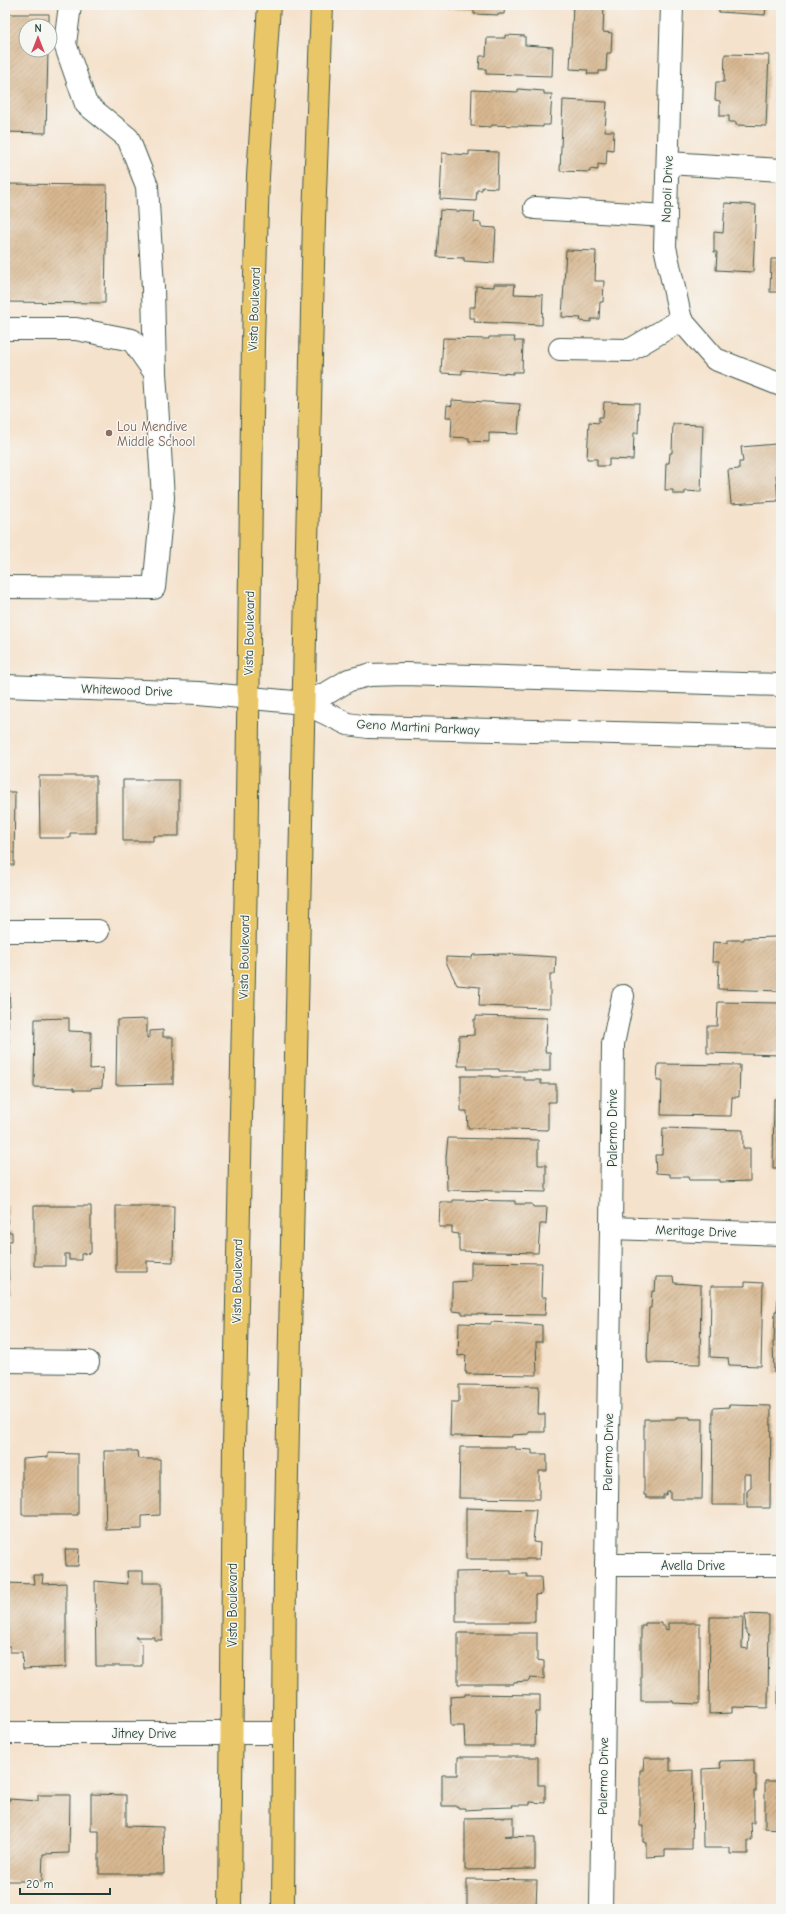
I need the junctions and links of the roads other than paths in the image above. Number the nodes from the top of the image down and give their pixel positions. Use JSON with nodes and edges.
{"nodes":[{"id":1,"x":70,"y":5,"type":"edge"},
{"id":2,"x":269,"y":5,"type":"edge"},
{"id":3,"x":322,"y":5,"type":"edge"},
{"id":4,"x":672,"y":5,"type":"edge"},
{"id":5,"x":668,"y":163,"type":"junction"},
{"id":6,"x":781,"y":170,"type":"edge"},
{"id":7,"x":535,"y":208,"type":"dead end"},
{"id":8,"x":666,"y":216,"type":"junction"},
{"id":9,"x":681,"y":320,"type":"junction"},
{"id":10,"x":5,"y":328,"type":"edge"},
{"id":11,"x":560,"y":349,"type":"dead end"},
{"id":12,"x":155,"y":373,"type":"junction"},
{"id":13,"x":781,"y":385,"type":"edge"},
{"id":14,"x":5,"y":587,"type":"edge"},
{"id":15,"x":781,"y":685,"type":"edge"},
{"id":16,"x":5,"y":686,"type":"edge"},
{"id":17,"x":248,"y":699,"type":"junction"},
{"id":18,"x":304,"y":703,"type":"junction"},
{"id":19,"x":781,"y":737,"type":"edge"},
{"id":20,"x":5,"y":931,"type":"edge"},
{"id":21,"x":98,"y":931,"type":"dead end"},
{"id":22,"x":623,"y":996,"type":"dead end"},
{"id":23,"x":611,"y":1228,"type":"junction"},
{"id":24,"x":781,"y":1234,"type":"edge"},
{"id":25,"x":5,"y":1362,"type":"edge"},
{"id":26,"x":88,"y":1362,"type":"dead end"},
{"id":27,"x":606,"y":1565,"type":"junction"},
{"id":28,"x":781,"y":1565,"type":"edge"},
{"id":29,"x":5,"y":1733,"type":"edge"},
{"id":30,"x":231,"y":1733,"type":"junction"},
{"id":31,"x":284,"y":1733,"type":"junction"},
{"id":32,"x":230,"y":1909,"type":"edge"},
{"id":33,"x":283,"y":1909,"type":"edge"},
{"id":34,"x":601,"y":1909,"type":"edge"}],
"edges":[{"from":1,"to":12,"type":"street"},
{"from":2,"to":17,"type":"main road","name":"Vista Boulevard"},
{"from":3,"to":18,"type":"main road"},
{"from":4,"to":5,"type":"street","name":"Napoli Drive"},
{"from":5,"to":6,"type":"street"},
{"from":5,"to":8,"type":"street","name":"Napoli Drive"},
{"from":7,"to":8,"type":"street"},
{"from":8,"to":9,"type":"street","name":"Napoli Drive"},
{"from":9,"to":11,"type":"street"},
{"from":9,"to":13,"type":"street","name":"Napoli Drive"},
{"from":10,"to":12,"type":"street"},
{"from":12,"to":14,"type":"street"},
{"from":15,"to":18,"type":"street"},
{"from":16,"to":17,"type":"street","name":"Whitewood Drive"},
{"from":17,"to":18,"type":"street","name":"Whitewood Drive"},
{"from":17,"to":30,"type":"main road","name":"Vista Boulevard"},
{"from":18,"to":19,"type":"street","name":"Geno Martini Parkway"},
{"from":18,"to":31,"type":"main road"},
{"from":20,"to":21,"type":"street"},
{"from":22,"to":23,"type":"street","name":"Palermo Drive"},
{"from":23,"to":24,"type":"street","name":"Meritage Drive"},
{"from":23,"to":27,"type":"street","name":"Palermo Drive"},
{"from":25,"to":26,"type":"street"},
{"from":27,"to":28,"type":"street","name":"Avella Drive"},
{"from":27,"to":34,"type":"street","name":"Palermo Drive"},
{"from":29,"to":30,"type":"street","name":"Jitney Drive"},
{"from":30,"to":31,"type":"street","name":"Jitney Drive"},
{"from":30,"to":32,"type":"main road","name":"Vista Boulevard"},
{"from":31,"to":33,"type":"main road"}]}
